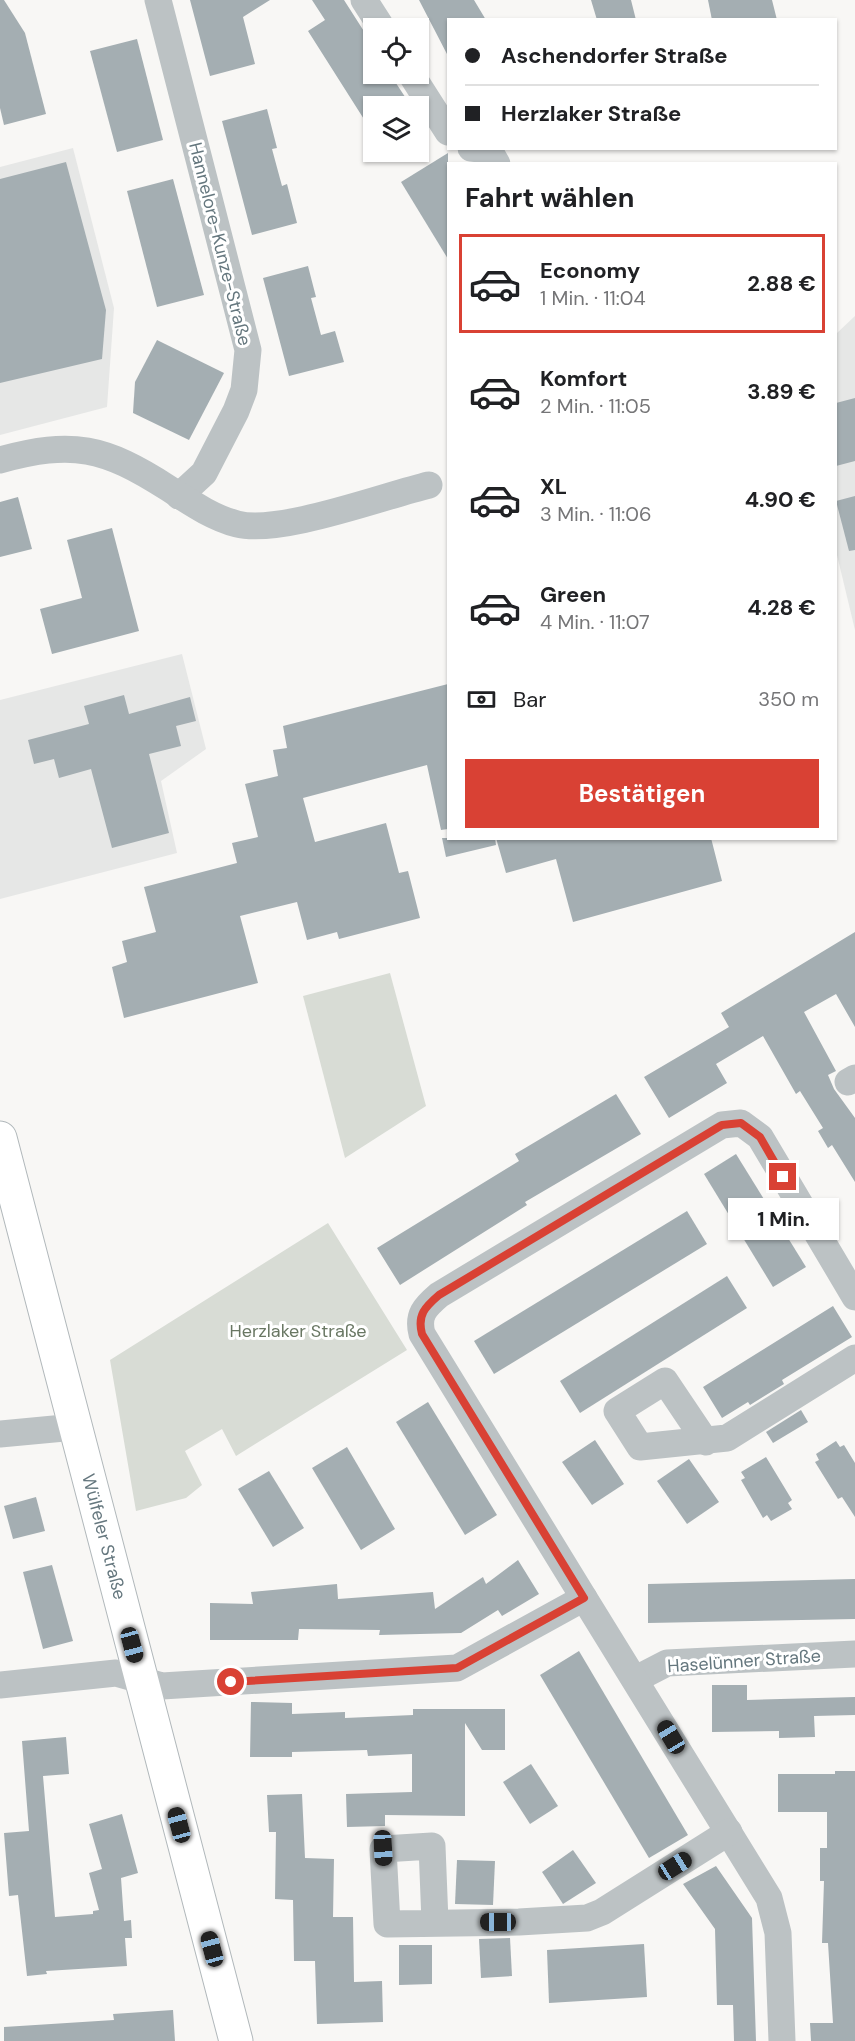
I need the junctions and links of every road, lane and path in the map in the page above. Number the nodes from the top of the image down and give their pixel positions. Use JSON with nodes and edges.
{"nodes":[{"id":1,"x":158,"y":0,"type":"edge"},
{"id":2,"x":364,"y":0,"type":"edge"},
{"id":3,"x":376,"y":18,"type":"edge"},
{"id":4,"x":417,"y":84,"type":"edge"},
{"id":5,"x":447,"y":130,"type":"edge"},
{"id":6,"x":0,"y":460,"type":"edge"},
{"id":7,"x":429,"y":485,"type":"dead end"},
{"id":8,"x":179,"y":496,"type":"junction"},
{"id":9,"x":0,"y":1138,"type":"edge"},
{"id":10,"x":855,"y":1297,"type":"edge"},
{"id":11,"x":855,"y":1358,"type":"edge"},
{"id":12,"x":75,"y":1426,"type":"junction"},
{"id":13,"x":0,"y":1434,"type":"edge"},
{"id":14,"x":706,"y":1442,"type":"dead end"},
{"id":15,"x":584,"y":1598,"type":"junction"},
{"id":16,"x":855,"y":1654,"type":"edge"},
{"id":17,"x":141,"y":1679,"type":"junction"},
{"id":18,"x":636,"y":1679,"type":"junction"},
{"id":19,"x":0,"y":1685,"type":"edge"},
{"id":20,"x":729,"y":1832,"type":"junction"},
{"id":21,"x":435,"y":1922,"type":"dead end"},
{"id":22,"x":237,"y":2041,"type":"edge"},
{"id":23,"x":782,"y":2041,"type":"edge"}],
"edges":[{"from":1,"to":8,"type":"street","name":"Hannelore-Kunze-Straße"},
{"from":2,"to":3,"type":"street"},
{"from":4,"to":5,"type":"street"},
{"from":6,"to":8,"type":"street"},
{"from":7,"to":8,"type":"street"},
{"from":9,"to":12,"type":"main road","name":"Wülfeler Straße"},
{"from":10,"to":15,"type":"street"},
{"from":11,"to":14,"type":"street"},
{"from":12,"to":13,"type":"street"},
{"from":12,"to":17,"type":"main road","name":"Wülfeler Straße"},
{"from":15,"to":17,"type":"street"},
{"from":15,"to":18,"type":"street"},
{"from":16,"to":18,"type":"street","name":"Haselünner Straße"},
{"from":17,"to":19,"type":"street"},
{"from":17,"to":22,"type":"main road","name":"Wülfeler Straße"},
{"from":18,"to":20,"type":"street"},
{"from":20,"to":21,"type":"street"},
{"from":20,"to":23,"type":"street"}]}
